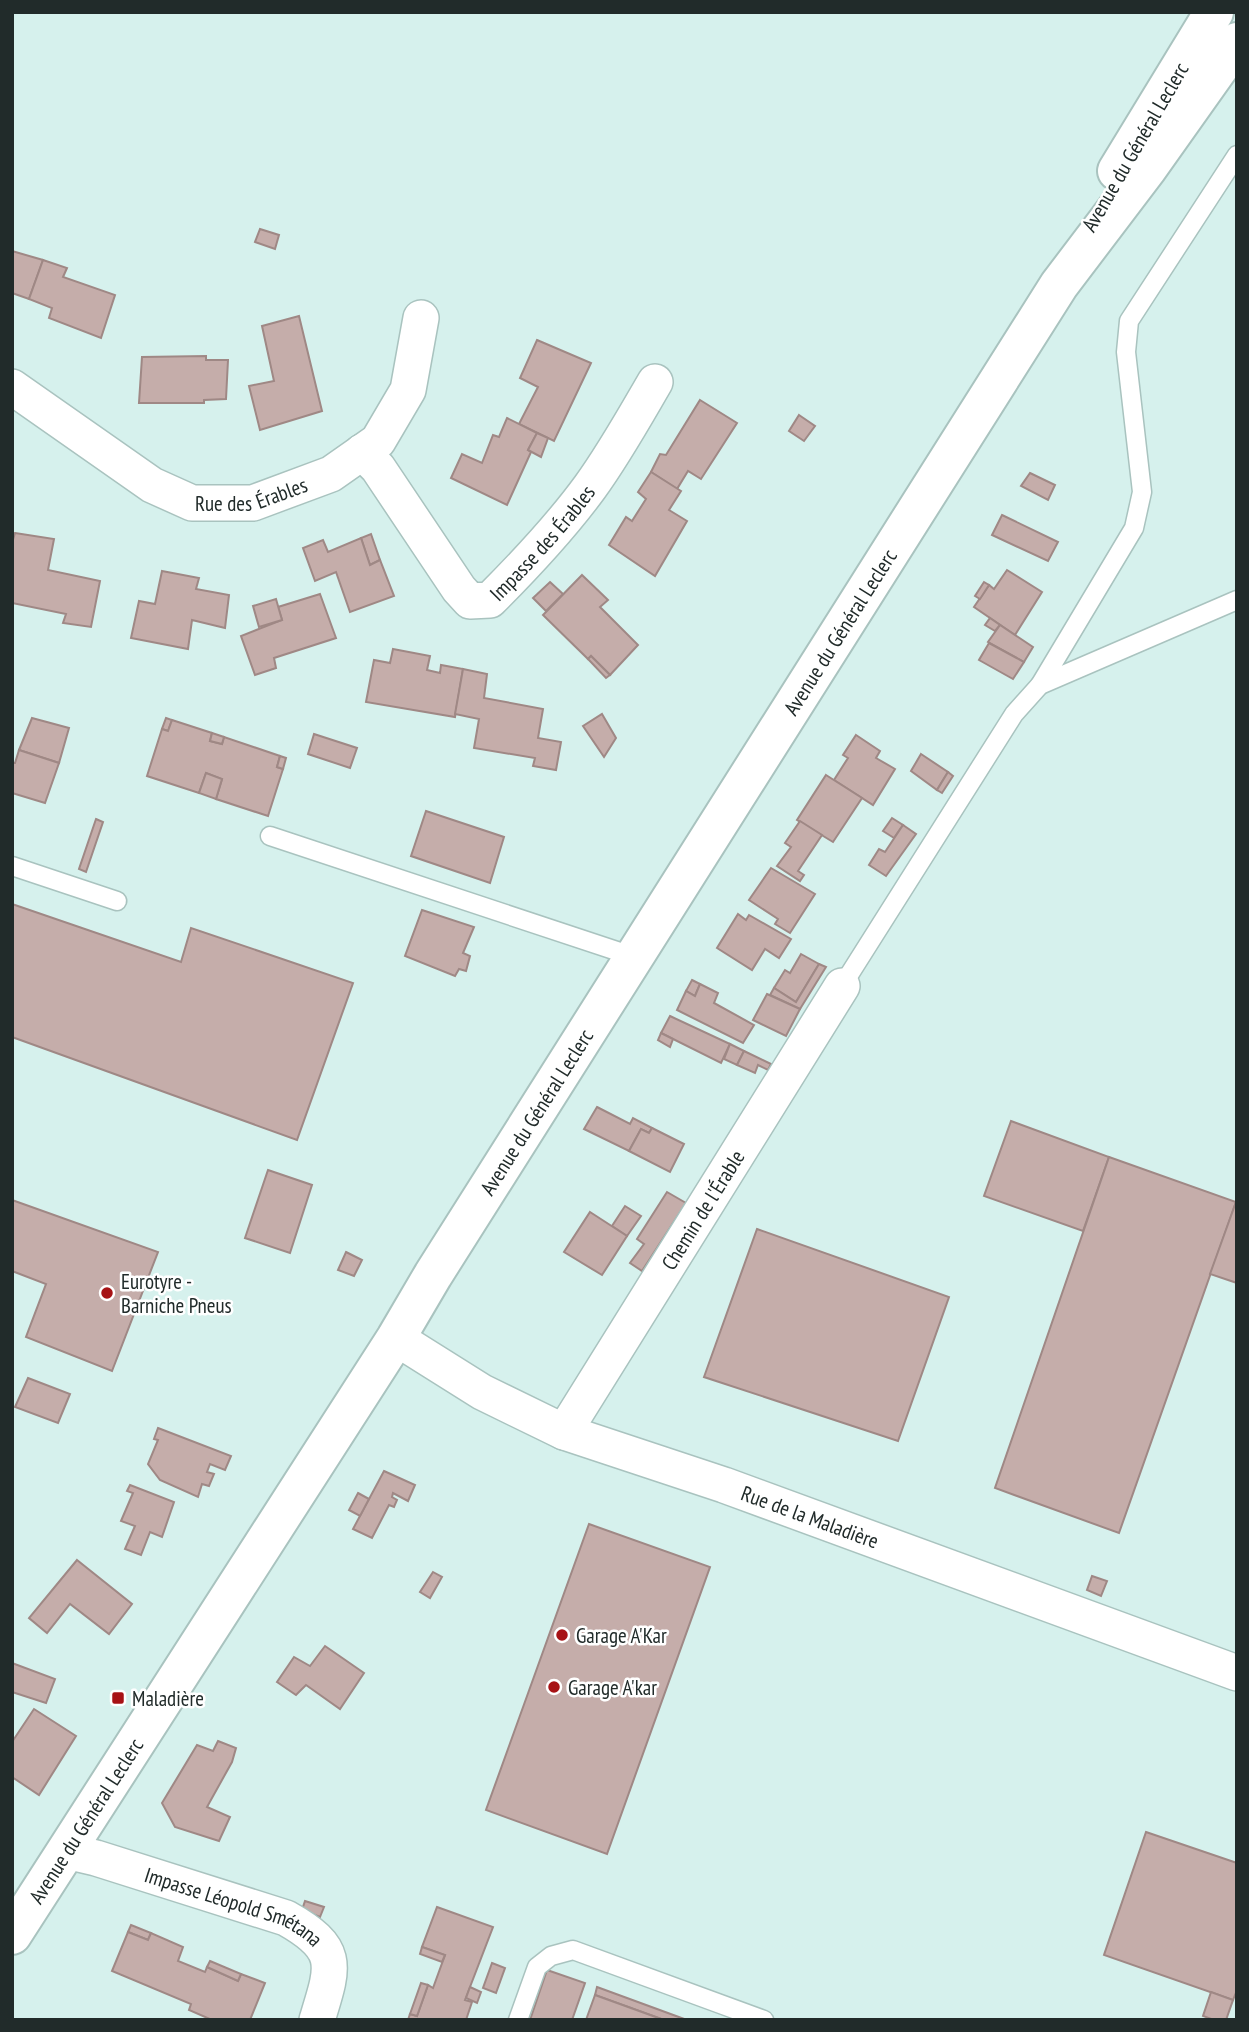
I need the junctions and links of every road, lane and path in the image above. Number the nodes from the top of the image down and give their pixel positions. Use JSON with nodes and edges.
{"nodes":[{"id":1,"x":1214,"y":12,"type":"edge"},
{"id":2,"x":1237,"y":42,"type":"edge"},
{"id":3,"x":1237,"y":155,"type":"edge"},
{"id":4,"x":1059,"y":285,"type":"junction"},
{"id":5,"x":421,"y":318,"type":"dead end"},
{"id":6,"x":655,"y":382,"type":"dead end"},
{"id":7,"x":12,"y":387,"type":"edge"},
{"id":8,"x":362,"y":452,"type":"junction"},
{"id":9,"x":1237,"y":600,"type":"edge"},
{"id":10,"x":1040,"y":685,"type":"junction"},
{"id":11,"x":270,"y":836,"type":"dead end"},
{"id":12,"x":12,"y":866,"type":"edge"},
{"id":13,"x":117,"y":901,"type":"dead end"},
{"id":14,"x":635,"y":957,"type":"junction"},
{"id":15,"x":842,"y":986,"type":"joint"},
{"id":16,"x":396,"y":1338,"type":"junction"},
{"id":17,"x":564,"y":1432,"type":"junction"},
{"id":18,"x":1237,"y":1673,"type":"edge"},
{"id":19,"x":66,"y":1850,"type":"junction"},
{"id":20,"x":12,"y":1935,"type":"edge"},
{"id":21,"x":317,"y":2020,"type":"edge"},
{"id":22,"x":518,"y":2020,"type":"edge"},
{"id":23,"x":764,"y":2020,"type":"edge"}],
"edges":[{"from":1,"to":4,"type":"main road","name":"Avenue du Général Leclerc"},
{"from":2,"to":4,"type":"main road","name":"Avenue du Général Leclerc"},
{"from":3,"to":10,"type":"lane"},
{"from":4,"to":14,"type":"main road","name":"Avenue du Général Leclerc"},
{"from":5,"to":8,"type":"street","name":"Rue des Érables"},
{"from":6,"to":8,"type":"street","name":"Impasse des Érables"},
{"from":7,"to":8,"type":"street","name":"Rue des Érables"},
{"from":9,"to":10,"type":"lane"},
{"from":10,"to":15,"type":"lane"},
{"from":11,"to":14,"type":"lane"},
{"from":12,"to":13,"type":"lane"},
{"from":14,"to":16,"type":"main road","name":"Avenue du Général Leclerc"},
{"from":15,"to":17,"type":"street","name":"Chemin de l'Érable"},
{"from":16,"to":17,"type":"street","name":"Rue de la Maladière"},
{"from":16,"to":19,"type":"main road","name":"Avenue du Général Leclerc"},
{"from":17,"to":18,"type":"street","name":"Rue de la Maladière"},
{"from":19,"to":20,"type":"main road","name":"Avenue du Général Leclerc"},
{"from":19,"to":21,"type":"street","name":"Impasse Léopold Smétana"},
{"from":22,"to":23,"type":"lane"}]}
